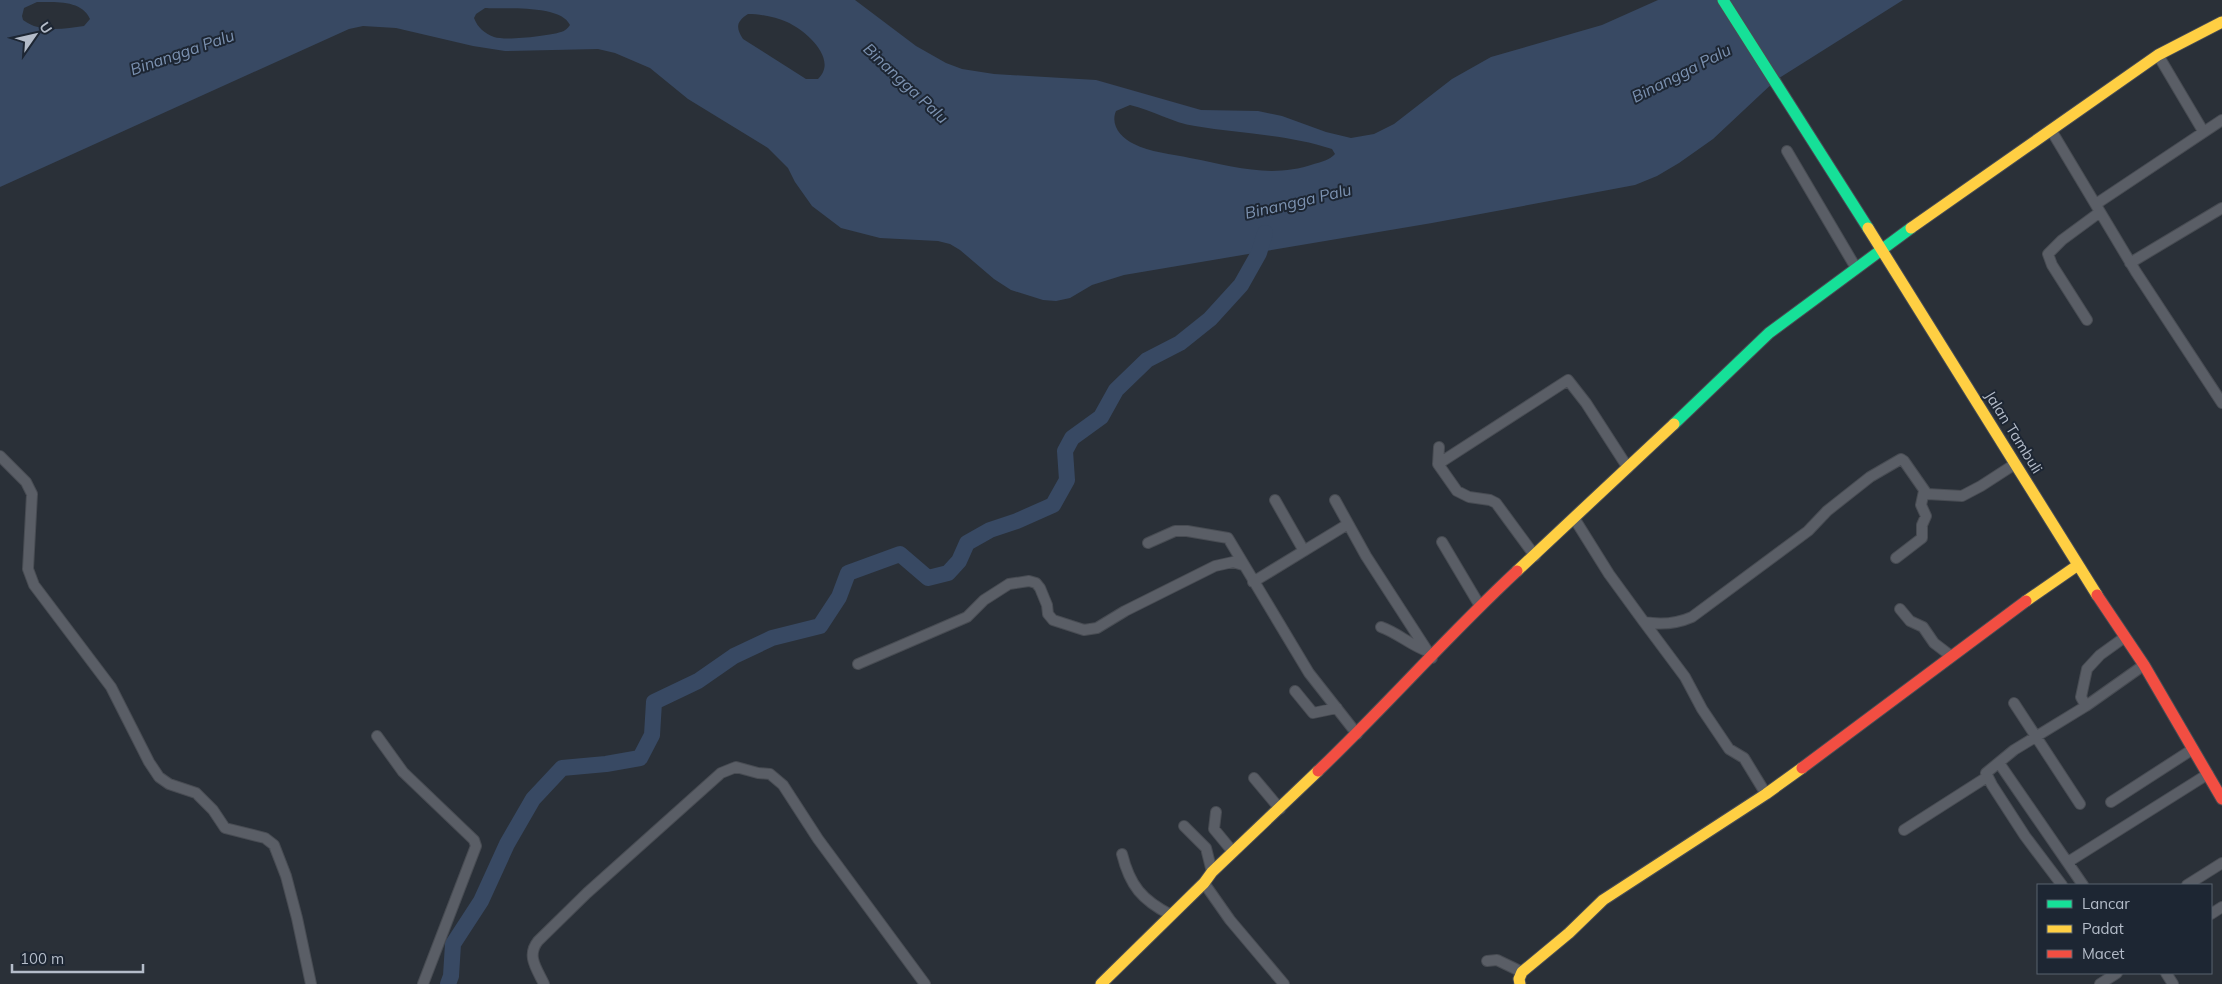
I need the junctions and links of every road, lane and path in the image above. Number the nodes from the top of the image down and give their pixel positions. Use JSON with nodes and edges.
{"nodes":[{"id":1,"x":1723,"y":0,"type":"edge"},
{"id":2,"x":2222,"y":22,"type":"edge"},
{"id":3,"x":2158,"y":55,"type":"junction"},
{"id":4,"x":2222,"y":120,"type":"edge"},
{"id":5,"x":2051,"y":130,"type":"junction"},
{"id":6,"x":2203,"y":130,"type":"junction"},
{"id":7,"x":1787,"y":151,"type":"dead end"},
{"id":8,"x":2098,"y":208,"type":"junction"},
{"id":9,"x":2222,"y":208,"type":"edge"},
{"id":10,"x":1880,"y":250,"type":"junction"},
{"id":11,"x":2130,"y":263,"type":"junction"},
{"id":12,"x":1856,"y":268,"type":"junction"},
{"id":13,"x":2087,"y":320,"type":"dead end"},
{"id":14,"x":2222,"y":403,"type":"edge"},
{"id":15,"x":1439,"y":446,"type":"dead end"},
{"id":16,"x":0,"y":456,"type":"edge"},
{"id":17,"x":1438,"y":464,"type":"junction"},
{"id":18,"x":2015,"y":464,"type":"junction"},
{"id":19,"x":1628,"y":468,"type":"junction"},
{"id":20,"x":1924,"y":491,"type":"junction"},
{"id":21,"x":1275,"y":500,"type":"dead end"},
{"id":22,"x":1335,"y":500,"type":"dead end"},
{"id":23,"x":1574,"y":518,"type":"junction"},
{"id":24,"x":1348,"y":524,"type":"junction"},
{"id":25,"x":1442,"y":542,"type":"dead end"},
{"id":26,"x":1148,"y":543,"type":"dead end"},
{"id":27,"x":1304,"y":551,"type":"junction"},
{"id":28,"x":1535,"y":556,"type":"junction"},
{"id":29,"x":1896,"y":558,"type":"dead end"},
{"id":30,"x":1244,"y":564,"type":"junction"},
{"id":31,"x":2078,"y":565,"type":"junction"},
{"id":32,"x":1253,"y":582,"type":"junction"},
{"id":33,"x":1480,"y":606,"type":"junction"},
{"id":34,"x":1900,"y":609,"type":"dead end"},
{"id":35,"x":1644,"y":622,"type":"junction"},
{"id":36,"x":1381,"y":627,"type":"dead end"},
{"id":37,"x":2125,"y":637,"type":"junction"},
{"id":38,"x":1429,"y":655,"type":"junction"},
{"id":39,"x":1951,"y":656,"type":"junction"},
{"id":40,"x":858,"y":664,"type":"dead end"},
{"id":41,"x":2144,"y":665,"type":"junction"},
{"id":42,"x":1295,"y":692,"type":"dead end"},
{"id":43,"x":2014,"y":703,"type":"dead end"},
{"id":44,"x":2086,"y":706,"type":"junction"},
{"id":45,"x":1337,"y":708,"type":"junction"},
{"id":46,"x":1357,"y":734,"type":"junction"},
{"id":47,"x":377,"y":736,"type":"dead end"},
{"id":48,"x":2037,"y":736,"type":"junction"},
{"id":49,"x":2193,"y":749,"type":"junction"},
{"id":50,"x":1999,"y":763,"type":"junction"},
{"id":51,"x":2208,"y":774,"type":"junction"},
{"id":52,"x":1987,"y":777,"type":"junction"},
{"id":53,"x":1254,"y":778,"type":"dead end"},
{"id":54,"x":1766,"y":794,"type":"junction"},
{"id":55,"x":2222,"y":799,"type":"edge"},
{"id":56,"x":2111,"y":802,"type":"dead end"},
{"id":57,"x":2080,"y":804,"type":"dead end"},
{"id":58,"x":1280,"y":808,"type":"junction"},
{"id":59,"x":1216,"y":812,"type":"dead end"},
{"id":60,"x":1184,"y":826,"type":"dead end"},
{"id":61,"x":1904,"y":830,"type":"dead end"},
{"id":62,"x":1233,"y":852,"type":"junction"},
{"id":63,"x":1122,"y":854,"type":"dead end"},
{"id":64,"x":2068,"y":862,"type":"junction"},
{"id":65,"x":2222,"y":863,"type":"edge"},
{"id":66,"x":1212,"y":872,"type":"junction"},
{"id":67,"x":1204,"y":883,"type":"junction"},
{"id":68,"x":2061,"y":884,"type":"edge"},
{"id":69,"x":2082,"y":884,"type":"edge"},
{"id":70,"x":2189,"y":884,"type":"edge"},
{"id":71,"x":1170,"y":915,"type":"junction"},
{"id":72,"x":1487,"y":961,"type":"dead end"},
{"id":73,"x":1522,"y":972,"type":"junction"},
{"id":74,"x":2115,"y":974,"type":"edge"},
{"id":75,"x":311,"y":984,"type":"edge"},
{"id":76,"x":423,"y":984,"type":"edge"},
{"id":77,"x":544,"y":984,"type":"edge"},
{"id":78,"x":925,"y":984,"type":"edge"},
{"id":79,"x":1102,"y":984,"type":"edge"},
{"id":80,"x":1284,"y":984,"type":"edge"},
{"id":81,"x":1520,"y":984,"type":"edge"},
{"id":82,"x":2100,"y":984,"type":"edge"}],
"edges":[{"from":1,"to":10,"type":"street","name":"Jalan Tambuli"},
{"from":2,"to":3,"type":"street"},
{"from":3,"to":5,"type":"street"},
{"from":3,"to":6,"type":"street"},
{"from":4,"to":6,"type":"street"},
{"from":5,"to":8,"type":"street"},
{"from":5,"to":10,"type":"street"},
{"from":6,"to":8,"type":"street"},
{"from":7,"to":12,"type":"street"},
{"from":8,"to":11,"type":"street"},
{"from":8,"to":13,"type":"street"},
{"from":9,"to":11,"type":"street"},
{"from":10,"to":12,"type":"street"},
{"from":10,"to":18,"type":"street","name":"Jalan Tambuli"},
{"from":11,"to":14,"type":"street"},
{"from":12,"to":19,"type":"street"},
{"from":15,"to":17,"type":"street"},
{"from":16,"to":75,"type":"street"},
{"from":17,"to":19,"type":"street"},
{"from":17,"to":28,"type":"street"},
{"from":18,"to":20,"type":"street"},
{"from":18,"to":31,"type":"street","name":"Jalan Tambuli"},
{"from":19,"to":23,"type":"street"},
{"from":20,"to":29,"type":"street"},
{"from":20,"to":35,"type":"street"},
{"from":21,"to":27,"type":"street"},
{"from":22,"to":24,"type":"street"},
{"from":23,"to":28,"type":"street"},
{"from":23,"to":35,"type":"street"},
{"from":24,"to":27,"type":"street"},
{"from":24,"to":38,"type":"street"},
{"from":25,"to":33,"type":"street"},
{"from":26,"to":30,"type":"street"},
{"from":27,"to":32,"type":"street"},
{"from":28,"to":33,"type":"street"},
{"from":30,"to":32,"type":"street"},
{"from":30,"to":40,"type":"street"},
{"from":31,"to":37,"type":"street","name":"Jalan Tambuli"},
{"from":31,"to":39,"type":"street"},
{"from":32,"to":45,"type":"street"},
{"from":33,"to":38,"type":"street"},
{"from":34,"to":39,"type":"street"},
{"from":35,"to":54,"type":"street"},
{"from":36,"to":38,"type":"street"},
{"from":37,"to":41,"type":"street","name":"Jalan Tambuli"},
{"from":37,"to":44,"type":"street"},
{"from":38,"to":46,"type":"street"},
{"from":39,"to":54,"type":"street"},
{"from":41,"to":44,"type":"street"},
{"from":41,"to":49,"type":"street","name":"Jalan Tambuli"},
{"from":42,"to":45,"type":"street"},
{"from":43,"to":48,"type":"street"},
{"from":44,"to":48,"type":"street"},
{"from":45,"to":46,"type":"street"},
{"from":46,"to":58,"type":"street"},
{"from":47,"to":76,"type":"street"},
{"from":48,"to":50,"type":"street"},
{"from":48,"to":57,"type":"street"},
{"from":49,"to":51,"type":"street","name":"Jalan Tambuli"},
{"from":49,"to":56,"type":"street"},
{"from":50,"to":52,"type":"street"},
{"from":50,"to":64,"type":"street"},
{"from":51,"to":55,"type":"street","name":"Jalan Tambuli"},
{"from":51,"to":64,"type":"street"},
{"from":52,"to":61,"type":"street"},
{"from":52,"to":68,"type":"street"},
{"from":53,"to":58,"type":"street"},
{"from":54,"to":73,"type":"street"},
{"from":58,"to":62,"type":"street"},
{"from":59,"to":62,"type":"street"},
{"from":60,"to":66,"type":"street"},
{"from":62,"to":66,"type":"street"},
{"from":63,"to":71,"type":"street"},
{"from":64,"to":69,"type":"street"},
{"from":65,"to":70,"type":"street"},
{"from":66,"to":67,"type":"street"},
{"from":67,"to":71,"type":"street"},
{"from":67,"to":80,"type":"street"},
{"from":71,"to":79,"type":"street"},
{"from":72,"to":73,"type":"street"},
{"from":73,"to":81,"type":"street"},
{"from":74,"to":82,"type":"street"},
{"from":77,"to":78,"type":"street"}]}
